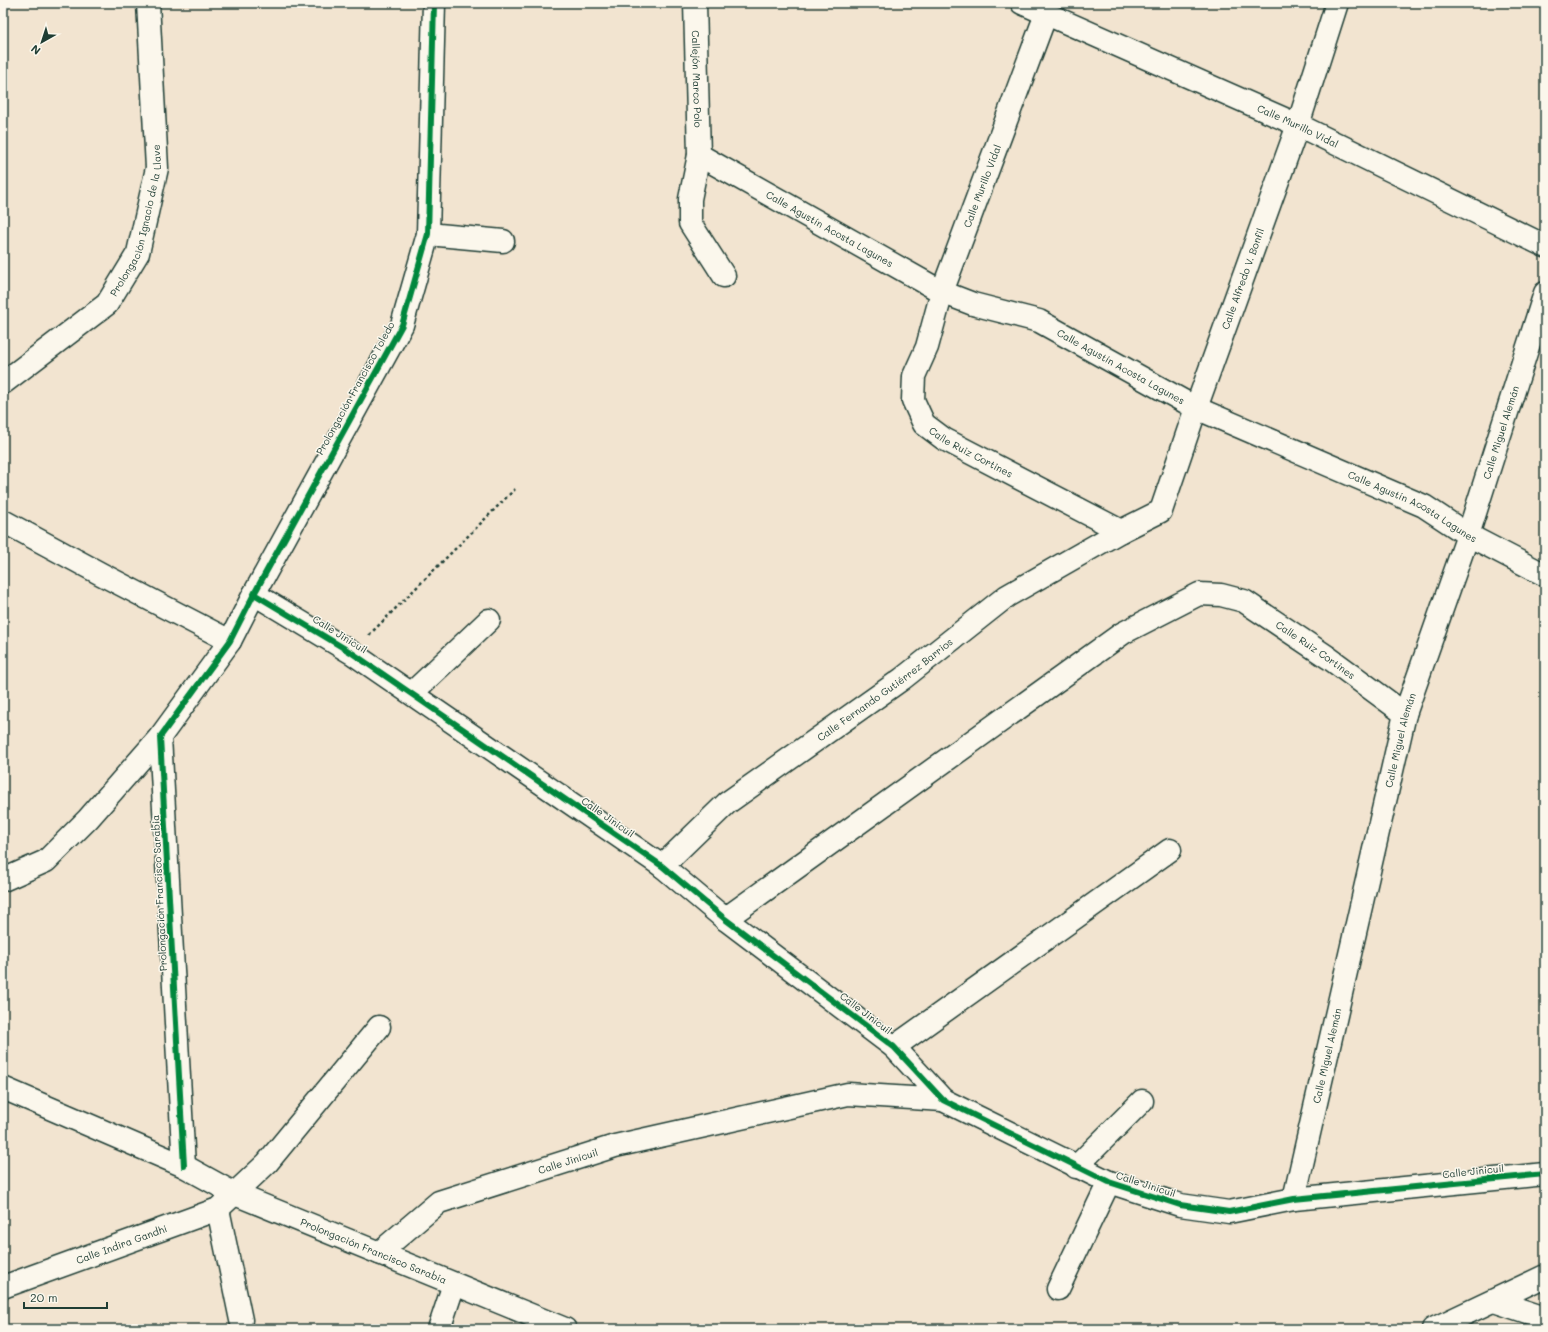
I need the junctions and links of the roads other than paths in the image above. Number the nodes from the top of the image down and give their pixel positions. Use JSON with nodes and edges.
{"nodes":[{"id":1,"x":148,"y":3,"type":"edge"},
{"id":2,"x":434,"y":3,"type":"edge"},
{"id":3,"x":695,"y":3,"type":"edge"},
{"id":4,"x":1022,"y":3,"type":"edge"},
{"id":5,"x":1337,"y":3,"type":"edge"},
{"id":6,"x":1046,"y":14,"type":"junction"},
{"id":7,"x":1298,"y":125,"type":"junction"},
{"id":8,"x":699,"y":155,"type":"junction"},
{"id":9,"x":428,"y":234,"type":"junction"},
{"id":10,"x":503,"y":241,"type":"dead end"},
{"id":11,"x":1545,"y":246,"type":"edge"},
{"id":12,"x":724,"y":276,"type":"dead end"},
{"id":13,"x":942,"y":292,"type":"junction"},
{"id":14,"x":1545,"y":293,"type":"edge"},
{"id":15,"x":3,"y":383,"type":"edge"},
{"id":16,"x":1196,"y":408,"type":"junction"},
{"id":17,"x":3,"y":522,"type":"edge"},
{"id":18,"x":1121,"y":531,"type":"junction"},
{"id":19,"x":1468,"y":535,"type":"junction"},
{"id":20,"x":1545,"y":575,"type":"edge"},
{"id":21,"x":254,"y":594,"type":"junction"},
{"id":22,"x":489,"y":620,"type":"dead end"},
{"id":23,"x":230,"y":641,"type":"junction"},
{"id":24,"x":412,"y":693,"type":"junction"},
{"id":25,"x":1405,"y":714,"type":"junction"},
{"id":26,"x":160,"y":737,"type":"junction"},
{"id":27,"x":1170,"y":850,"type":"dead end"},
{"id":28,"x":662,"y":866,"type":"junction"},
{"id":29,"x":3,"y":880,"type":"edge"},
{"id":30,"x":725,"y":919,"type":"junction"},
{"id":31,"x":379,"y":1027,"type":"dead end"},
{"id":32,"x":894,"y":1047,"type":"junction"},
{"id":33,"x":3,"y":1088,"type":"edge"},
{"id":34,"x":943,"y":1100,"type":"junction"},
{"id":35,"x":1142,"y":1101,"type":"dead end"},
{"id":36,"x":184,"y":1166,"type":"junction"},
{"id":37,"x":1076,"y":1167,"type":"junction"},
{"id":38,"x":1545,"y":1174,"type":"edge"},
{"id":39,"x":1108,"y":1182,"type":"junction"},
{"id":40,"x":235,"y":1194,"type":"junction"},
{"id":41,"x":1294,"y":1199,"type":"junction"},
{"id":42,"x":218,"y":1209,"type":"junction"},
{"id":43,"x":378,"y":1253,"type":"junction"},
{"id":44,"x":1545,"y":1276,"type":"edge"},
{"id":45,"x":454,"y":1284,"type":"junction"},
{"id":46,"x":3,"y":1287,"type":"edge"},
{"id":47,"x":1058,"y":1289,"type":"dead end"},
{"id":48,"x":1494,"y":1300,"type":"junction"},
{"id":49,"x":1545,"y":1318,"type":"edge"},
{"id":50,"x":241,"y":1320,"type":"dead end"},
{"id":51,"x":1466,"y":1322,"type":"edge"},
{"id":52,"x":439,"y":1329,"type":"edge"},
{"id":53,"x":565,"y":1329,"type":"edge"},
{"id":54,"x":1433,"y":1329,"type":"edge"}],
"edges":[{"from":1,"to":15,"type":"street","name":"Prolongación Ignacio de la Llave"},
{"from":2,"to":9,"type":"street","name":"Prolongación Francisco Toledo"},
{"from":3,"to":8,"type":"street","name":"Callejón Marco Polo"},
{"from":4,"to":6,"type":"street","name":"Calle Murillo Vidal"},
{"from":5,"to":7,"type":"street","name":"Calle Alfredo V. Bonfil"},
{"from":6,"to":7,"type":"street","name":"Calle Murillo Vidal"},
{"from":6,"to":13,"type":"street","name":"Calle Murillo Vidal"},
{"from":7,"to":11,"type":"street","name":"Calle Murillo Vidal"},
{"from":7,"to":16,"type":"street","name":"Calle Alfredo V. Bonfil"},
{"from":8,"to":12,"type":"street","name":"Callejón Marco Polo"},
{"from":8,"to":13,"type":"street","name":"Calle Agustín Acosta Lagunes"},
{"from":9,"to":10,"type":"street"},
{"from":9,"to":21,"type":"street","name":"Prolongación Francisco Toledo"},
{"from":13,"to":16,"type":"street","name":"Calle Agustín Acosta Lagunes"},
{"from":13,"to":18,"type":"street","name":"Calle Ruiz Cortines"},
{"from":14,"to":19,"type":"street","name":"Calle Miguel Alemán"},
{"from":16,"to":18,"type":"street","name":"Calle Alfredo V. Bonfil"},
{"from":16,"to":19,"type":"street","name":"Calle Agustín Acosta Lagunes"},
{"from":17,"to":23,"type":"street"},
{"from":18,"to":28,"type":"street","name":"Calle Fernando Gutiérrez Barrios"},
{"from":19,"to":20,"type":"street","name":"Calle Agustín Acosta Lagunes"},
{"from":19,"to":25,"type":"street","name":"Calle Miguel Alemán"},
{"from":21,"to":23,"type":"street","name":"Prolongación Francisco Toledo"},
{"from":21,"to":24,"type":"street","name":"Calle Jinicuil"},
{"from":22,"to":24,"type":"street"},
{"from":23,"to":26,"type":"street"},
{"from":24,"to":28,"type":"street","name":"Calle Jinicuil"},
{"from":25,"to":30,"type":"street","name":"Calle Ruiz Cortines"},
{"from":25,"to":41,"type":"street","name":"Calle Miguel Alemán"},
{"from":26,"to":29,"type":"street"},
{"from":26,"to":36,"type":"street","name":"Prolongación Francisco Sarabia"},
{"from":27,"to":32,"type":"street"},
{"from":28,"to":30,"type":"street","name":"Calle Jinicuil"},
{"from":30,"to":32,"type":"street","name":"Calle Jinicuil"},
{"from":31,"to":40,"type":"street","name":"Calle Indira Gandhi"},
{"from":32,"to":34,"type":"street","name":"Calle Jinicuil"},
{"from":33,"to":36,"type":"street","name":"Prolongación Francisco Sarabia"},
{"from":34,"to":37,"type":"street","name":"Calle Jinicuil"},
{"from":34,"to":43,"type":"street","name":"Calle Jinicuil"},
{"from":35,"to":37,"type":"street"},
{"from":36,"to":40,"type":"street","name":"Prolongación Francisco Sarabia"},
{"from":37,"to":39,"type":"street","name":"Calle Jinicuil"},
{"from":38,"to":41,"type":"street","name":"Calle Jinicuil"},
{"from":39,"to":41,"type":"street","name":"Calle Jinicuil"},
{"from":39,"to":47,"type":"street"},
{"from":40,"to":42,"type":"street","name":"Calle Indira Gandhi"},
{"from":40,"to":43,"type":"street","name":"Prolongación Francisco Sarabia"},
{"from":42,"to":46,"type":"street","name":"Calle Indira Gandhi"},
{"from":42,"to":50,"type":"street"},
{"from":43,"to":45,"type":"street","name":"Prolongación Francisco Sarabia"},
{"from":44,"to":48,"type":"street"},
{"from":45,"to":52,"type":"street"},
{"from":45,"to":53,"type":"street","name":"Prolongación Francisco Sarabia"},
{"from":48,"to":49,"type":"street"},
{"from":48,"to":51,"type":"street"},
{"from":51,"to":54,"type":"street"}]}
